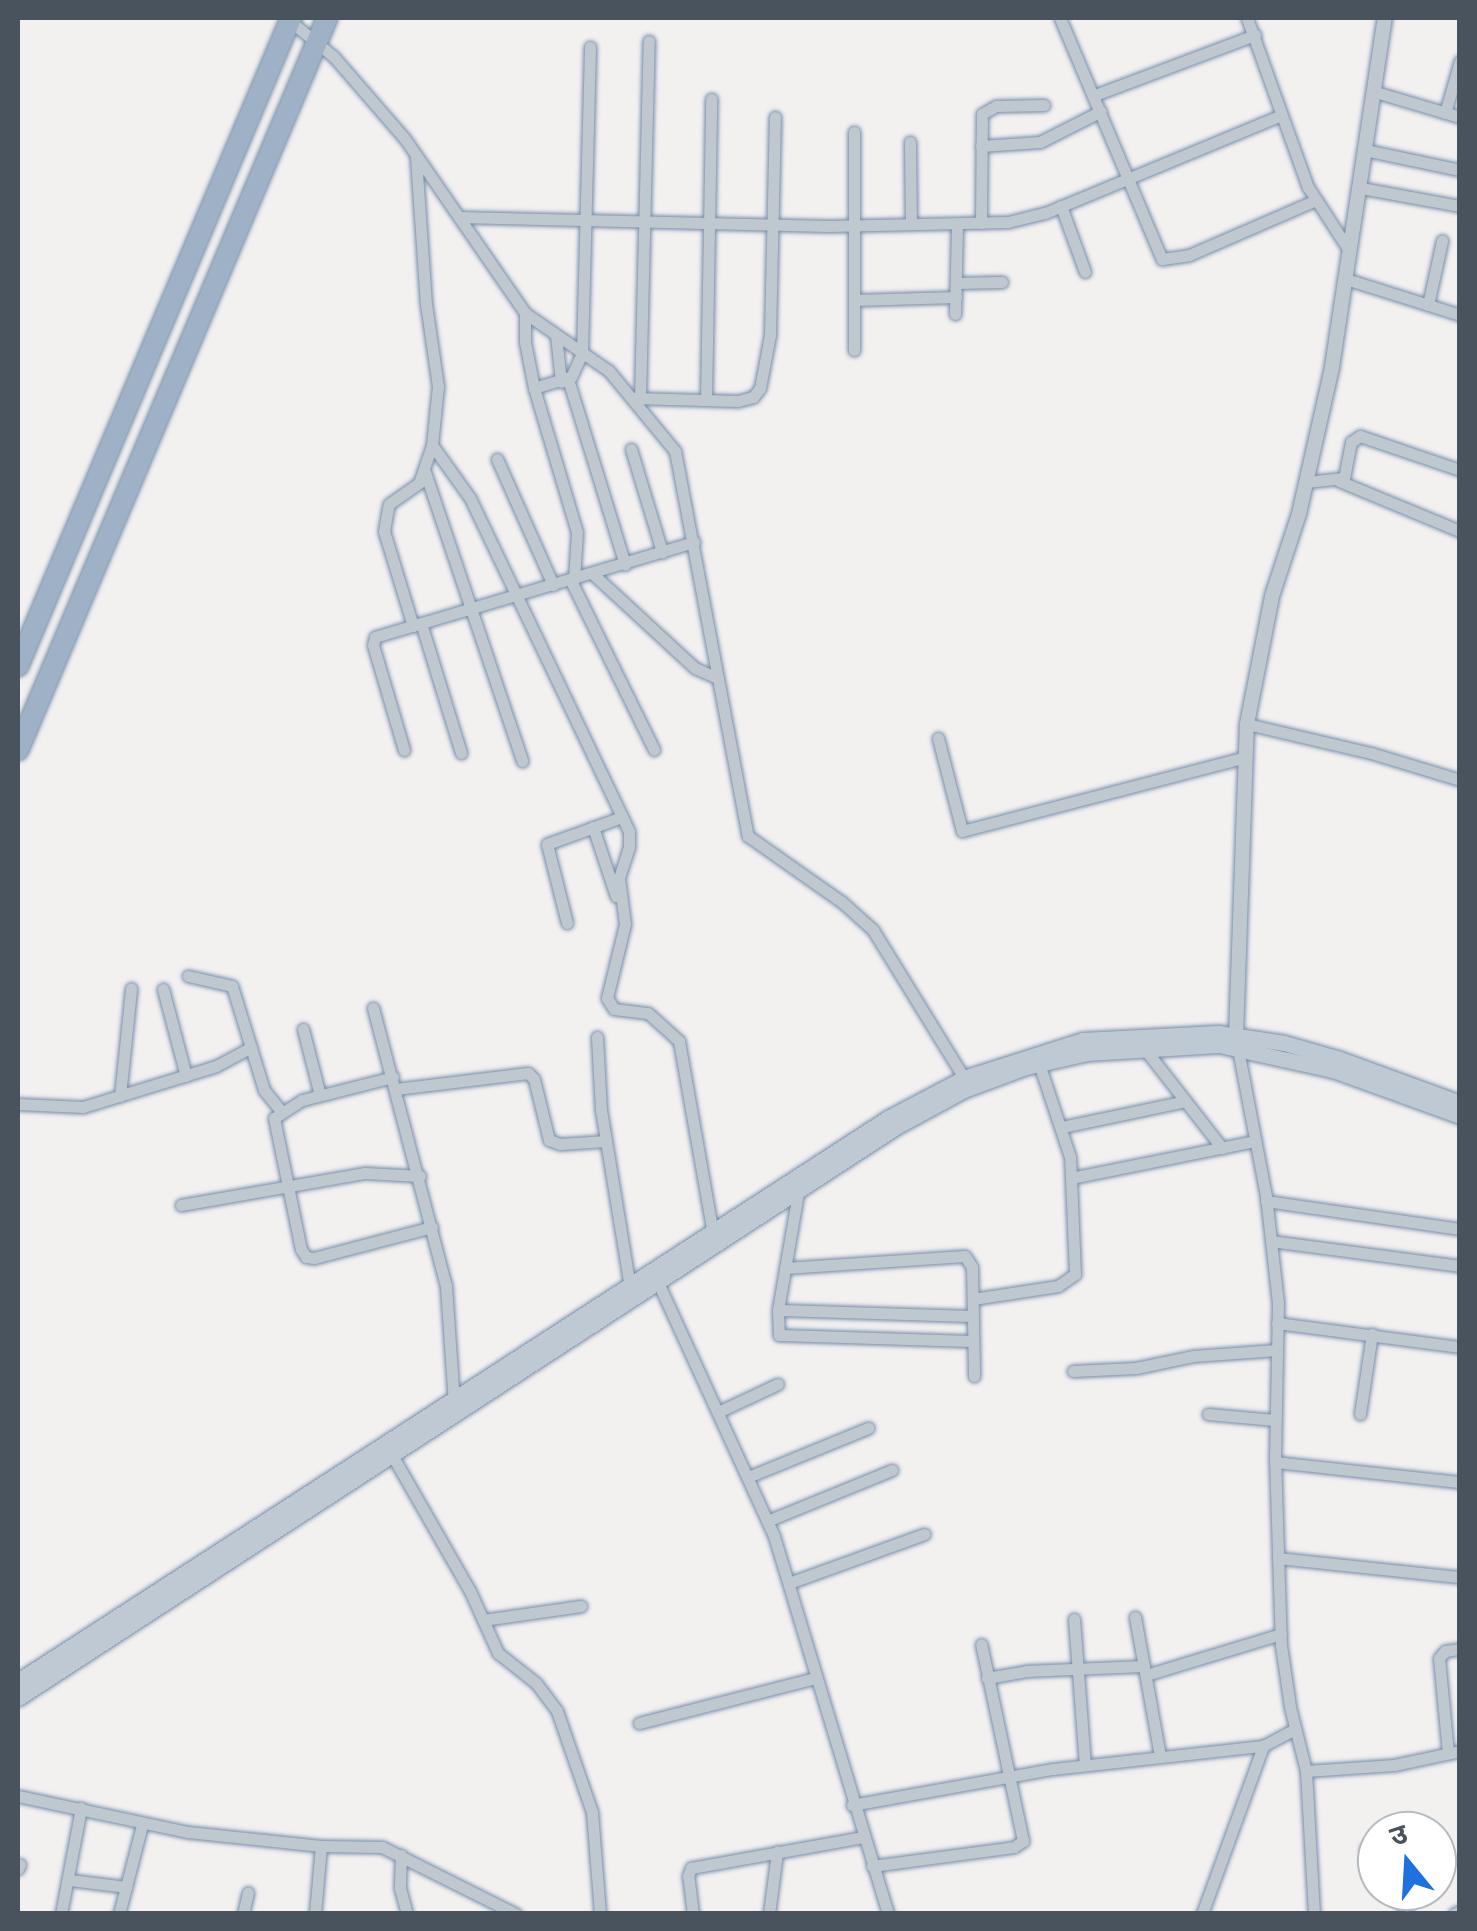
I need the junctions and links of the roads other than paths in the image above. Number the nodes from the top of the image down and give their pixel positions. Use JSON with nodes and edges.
{"nodes":[{"id":1,"x":326,"y":18,"type":"edge"},
{"id":2,"x":1060,"y":18,"type":"edge"},
{"id":3,"x":1247,"y":18,"type":"edge"},
{"id":4,"x":1385,"y":18,"type":"edge"},
{"id":5,"x":290,"y":19,"type":"edge"},
{"id":6,"x":1255,"y":35,"type":"junction"},
{"id":7,"x":649,"y":40,"type":"dead end"},
{"id":8,"x":316,"y":41,"type":"junction"},
{"id":9,"x":590,"y":47,"type":"dead end"},
{"id":10,"x":1460,"y":60,"type":"edge"},
{"id":11,"x":1372,"y":91,"type":"junction"},
{"id":12,"x":1095,"y":95,"type":"junction"},
{"id":13,"x":712,"y":99,"type":"dead end"},
{"id":14,"x":1044,"y":104,"type":"dead end"},
{"id":15,"x":1101,"y":111,"type":"junction"},
{"id":16,"x":1445,"y":112,"type":"junction"},
{"id":17,"x":1282,"y":114,"type":"junction"},
{"id":18,"x":775,"y":117,"type":"dead end"},
{"id":19,"x":1460,"y":117,"type":"edge"},
{"id":20,"x":854,"y":132,"type":"dead end"},
{"id":21,"x":910,"y":142,"type":"dead end"},
{"id":22,"x":981,"y":146,"type":"junction"},
{"id":23,"x":1365,"y":150,"type":"junction"},
{"id":24,"x":416,"y":154,"type":"junction"},
{"id":25,"x":1460,"y":170,"type":"edge"},
{"id":26,"x":1127,"y":178,"type":"junction"},
{"id":27,"x":1361,"y":188,"type":"junction"},
{"id":28,"x":1314,"y":202,"type":"junction"},
{"id":29,"x":1061,"y":206,"type":"junction"},
{"id":30,"x":1460,"y":206,"type":"edge"},
{"id":31,"x":459,"y":218,"type":"junction"},
{"id":32,"x":586,"y":221,"type":"junction"},
{"id":33,"x":646,"y":222,"type":"junction"},
{"id":34,"x":981,"y":223,"type":"junction"},
{"id":35,"x":708,"y":224,"type":"junction"},
{"id":36,"x":911,"y":224,"type":"junction"},
{"id":37,"x":957,"y":224,"type":"junction"},
{"id":38,"x":774,"y":225,"type":"junction"},
{"id":39,"x":854,"y":226,"type":"junction"},
{"id":40,"x":1442,"y":241,"type":"dead end"},
{"id":41,"x":1350,"y":252,"type":"junction"},
{"id":42,"x":1085,"y":272,"type":"dead end"},
{"id":43,"x":1346,"y":280,"type":"junction"},
{"id":44,"x":1002,"y":282,"type":"dead end"},
{"id":45,"x":956,"y":290,"type":"junction"},
{"id":46,"x":854,"y":300,"type":"junction"},
{"id":47,"x":1428,"y":305,"type":"junction"},
{"id":48,"x":525,"y":313,"type":"junction"},
{"id":49,"x":956,"y":314,"type":"dead end"},
{"id":50,"x":1460,"y":315,"type":"edge"},
{"id":51,"x":556,"y":336,"type":"junction"},
{"id":52,"x":854,"y":350,"type":"dead end"},
{"id":53,"x":582,"y":353,"type":"junction"},
{"id":54,"x":565,"y":380,"type":"junction"},
{"id":55,"x":534,"y":388,"type":"junction"},
{"id":56,"x":637,"y":398,"type":"junction"},
{"id":57,"x":706,"y":400,"type":"junction"},
{"id":58,"x":432,"y":445,"type":"junction"},
{"id":59,"x":631,"y":449,"type":"dead end"},
{"id":60,"x":496,"y":459,"type":"dead end"},
{"id":61,"x":1460,"y":470,"type":"edge"},
{"id":62,"x":425,"y":472,"type":"junction"},
{"id":63,"x":1306,"y":482,"type":"junction"},
{"id":64,"x":1339,"y":482,"type":"junction"},
{"id":65,"x":1460,"y":531,"type":"edge"},
{"id":66,"x":694,"y":542,"type":"junction"},
{"id":67,"x":662,"y":552,"type":"junction"},
{"id":68,"x":625,"y":564,"type":"junction"},
{"id":69,"x":593,"y":574,"type":"junction"},
{"id":70,"x":573,"y":580,"type":"junction"},
{"id":71,"x":552,"y":585,"type":"junction"},
{"id":72,"x":516,"y":596,"type":"junction"},
{"id":73,"x":469,"y":610,"type":"junction"},
{"id":74,"x":417,"y":624,"type":"junction"},
{"id":75,"x":18,"y":666,"type":"edge"},
{"id":76,"x":715,"y":677,"type":"junction"},
{"id":77,"x":1247,"y":724,"type":"junction"},
{"id":78,"x":938,"y":738,"type":"dead end"},
{"id":79,"x":18,"y":750,"type":"edge"},
{"id":80,"x":404,"y":750,"type":"dead end"},
{"id":81,"x":654,"y":750,"type":"dead end"},
{"id":82,"x":461,"y":753,"type":"dead end"},
{"id":83,"x":1242,"y":758,"type":"junction"},
{"id":84,"x":522,"y":761,"type":"dead end"},
{"id":85,"x":1460,"y":780,"type":"edge"},
{"id":86,"x":622,"y":817,"type":"junction"},
{"id":87,"x":593,"y":826,"type":"junction"},
{"id":88,"x":567,"y":923,"type":"dead end"},
{"id":89,"x":624,"y":924,"type":"junction"},
{"id":90,"x":188,"y":976,"type":"dead end"},
{"id":91,"x":131,"y":989,"type":"dead end"},
{"id":92,"x":163,"y":989,"type":"dead end"},
{"id":93,"x":373,"y":1008,"type":"dead end"},
{"id":94,"x":303,"y":1029,"type":"dead end"},
{"id":95,"x":597,"y":1038,"type":"dead end"},
{"id":96,"x":1237,"y":1042,"type":"junction"},
{"id":97,"x":251,"y":1047,"type":"junction"},
{"id":98,"x":1144,"y":1048,"type":"junction"},
{"id":99,"x":1039,"y":1064,"type":"junction"},
{"id":100,"x":186,"y":1076,"type":"junction"},
{"id":101,"x":964,"y":1078,"type":"junction"},
{"id":102,"x":394,"y":1083,"type":"junction"},
{"id":103,"x":320,"y":1094,"type":"junction"},
{"id":104,"x":120,"y":1096,"type":"junction"},
{"id":105,"x":1186,"y":1101,"type":"junction"},
{"id":106,"x":1460,"y":1102,"type":"edge"},
{"id":107,"x":18,"y":1104,"type":"edge"},
{"id":108,"x":280,"y":1110,"type":"junction"},
{"id":109,"x":1460,"y":1116,"type":"edge"},
{"id":110,"x":1062,"y":1127,"type":"junction"},
{"id":111,"x":606,"y":1141,"type":"junction"},
{"id":112,"x":1256,"y":1142,"type":"junction"},
{"id":113,"x":1222,"y":1148,"type":"junction"},
{"id":114,"x":420,"y":1176,"type":"junction"},
{"id":115,"x":1071,"y":1178,"type":"junction"},
{"id":116,"x":287,"y":1185,"type":"junction"},
{"id":117,"x":798,"y":1192,"type":"junction"},
{"id":118,"x":1266,"y":1201,"type":"junction"},
{"id":119,"x":181,"y":1205,"type":"dead end"},
{"id":120,"x":432,"y":1227,"type":"junction"},
{"id":121,"x":1460,"y":1229,"type":"edge"},
{"id":122,"x":713,"y":1233,"type":"junction"},
{"id":123,"x":1271,"y":1240,"type":"junction"},
{"id":124,"x":1460,"y":1266,"type":"edge"},
{"id":125,"x":785,"y":1268,"type":"junction"},
{"id":126,"x":656,"y":1277,"type":"junction"},
{"id":127,"x":630,"y":1287,"type":"junction"},
{"id":128,"x":972,"y":1299,"type":"junction"},
{"id":129,"x":778,"y":1310,"type":"junction"},
{"id":130,"x":973,"y":1316,"type":"junction"},
{"id":131,"x":1277,"y":1323,"type":"junction"},
{"id":132,"x":1372,"y":1334,"type":"junction"},
{"id":133,"x":973,"y":1341,"type":"junction"},
{"id":134,"x":1460,"y":1347,"type":"edge"},
{"id":135,"x":1277,"y":1350,"type":"junction"},
{"id":136,"x":1072,"y":1371,"type":"dead end"},
{"id":137,"x":974,"y":1376,"type":"dead end"},
{"id":138,"x":778,"y":1384,"type":"dead end"},
{"id":139,"x":454,"y":1402,"type":"junction"},
{"id":140,"x":718,"y":1412,"type":"junction"},
{"id":141,"x":1208,"y":1414,"type":"dead end"},
{"id":142,"x":1360,"y":1414,"type":"dead end"},
{"id":143,"x":1275,"y":1420,"type":"junction"},
{"id":144,"x":868,"y":1428,"type":"dead end"},
{"id":145,"x":390,"y":1451,"type":"junction"},
{"id":146,"x":1275,"y":1462,"type":"junction"},
{"id":147,"x":892,"y":1470,"type":"dead end"},
{"id":148,"x":748,"y":1477,"type":"junction"},
{"id":149,"x":1460,"y":1482,"type":"edge"},
{"id":150,"x":767,"y":1521,"type":"junction"},
{"id":151,"x":924,"y":1534,"type":"dead end"},
{"id":152,"x":1278,"y":1558,"type":"junction"},
{"id":153,"x":1460,"y":1577,"type":"edge"},
{"id":154,"x":789,"y":1583,"type":"junction"},
{"id":155,"x":581,"y":1606,"type":"dead end"},
{"id":156,"x":1135,"y":1617,"type":"dead end"},
{"id":157,"x":1074,"y":1619,"type":"dead end"},
{"id":158,"x":483,"y":1620,"type":"junction"},
{"id":159,"x":1280,"y":1634,"type":"junction"},
{"id":160,"x":981,"y":1644,"type":"dead end"},
{"id":161,"x":1460,"y":1649,"type":"edge"},
{"id":162,"x":1145,"y":1671,"type":"junction"},
{"id":163,"x":1078,"y":1672,"type":"junction"},
{"id":164,"x":816,"y":1678,"type":"junction"},
{"id":165,"x":987,"y":1678,"type":"junction"},
{"id":166,"x":18,"y":1681,"type":"edge"},
{"id":167,"x":18,"y":1698,"type":"edge"},
{"id":168,"x":639,"y":1723,"type":"dead end"},
{"id":169,"x":1295,"y":1730,"type":"junction"},
{"id":170,"x":1263,"y":1746,"type":"junction"},
{"id":171,"x":1454,"y":1752,"type":"edge"},
{"id":172,"x":1160,"y":1756,"type":"junction"},
{"id":173,"x":1085,"y":1765,"type":"junction"},
{"id":174,"x":1306,"y":1771,"type":"junction"},
{"id":175,"x":1008,"y":1776,"type":"junction"},
{"id":176,"x":18,"y":1796,"type":"edge"},
{"id":177,"x":852,"y":1805,"type":"junction"},
{"id":178,"x":80,"y":1808,"type":"junction"},
{"id":179,"x":142,"y":1825,"type":"junction"},
{"id":180,"x":863,"y":1837,"type":"junction"},
{"id":181,"x":321,"y":1846,"type":"junction"},
{"id":182,"x":777,"y":1852,"type":"junction"},
{"id":183,"x":401,"y":1855,"type":"junction"},
{"id":184,"x":872,"y":1866,"type":"junction"},
{"id":185,"x":70,"y":1880,"type":"junction"},
{"id":186,"x":127,"y":1888,"type":"junction"},
{"id":187,"x":248,"y":1893,"type":"dead end"},
{"id":188,"x":61,"y":1914,"type":"edge"},
{"id":189,"x":119,"y":1914,"type":"edge"},
{"id":190,"x":243,"y":1914,"type":"edge"},
{"id":191,"x":315,"y":1914,"type":"edge"},
{"id":192,"x":407,"y":1914,"type":"edge"},
{"id":193,"x":516,"y":1914,"type":"edge"},
{"id":194,"x":600,"y":1914,"type":"edge"},
{"id":195,"x":693,"y":1914,"type":"edge"},
{"id":196,"x":770,"y":1914,"type":"edge"},
{"id":197,"x":888,"y":1914,"type":"edge"},
{"id":198,"x":1202,"y":1914,"type":"edge"},
{"id":199,"x":1314,"y":1914,"type":"edge"}],
"edges":[{"from":1,"to":8,"type":"highway"},
{"from":2,"to":12,"type":"street"},
{"from":3,"to":6,"type":"street"},
{"from":4,"to":11,"type":"street"},
{"from":5,"to":8,"type":"street"},
{"from":5,"to":75,"type":"highway"},
{"from":6,"to":12,"type":"street"},
{"from":6,"to":17,"type":"street"},
{"from":7,"to":33,"type":"street"},
{"from":8,"to":24,"type":"street"},
{"from":8,"to":79,"type":"highway"},
{"from":9,"to":32,"type":"street"},
{"from":10,"to":16,"type":"street"},
{"from":11,"to":16,"type":"street"},
{"from":11,"to":23,"type":"street"},
{"from":12,"to":15,"type":"street"},
{"from":13,"to":35,"type":"street"},
{"from":14,"to":22,"type":"street"},
{"from":15,"to":22,"type":"street"},
{"from":15,"to":26,"type":"street"},
{"from":16,"to":19,"type":"street"},
{"from":17,"to":26,"type":"street"},
{"from":17,"to":28,"type":"street"},
{"from":18,"to":38,"type":"street"},
{"from":20,"to":39,"type":"street"},
{"from":21,"to":36,"type":"street"},
{"from":22,"to":34,"type":"street"},
{"from":23,"to":25,"type":"street"},
{"from":23,"to":27,"type":"street"},
{"from":24,"to":31,"type":"street"},
{"from":24,"to":58,"type":"street"},
{"from":26,"to":28,"type":"street"},
{"from":26,"to":29,"type":"street"},
{"from":27,"to":30,"type":"street"},
{"from":27,"to":41,"type":"street"},
{"from":28,"to":41,"type":"street"},
{"from":29,"to":34,"type":"street"},
{"from":29,"to":42,"type":"street"},
{"from":31,"to":32,"type":"street"},
{"from":31,"to":48,"type":"street"},
{"from":32,"to":33,"type":"street"},
{"from":32,"to":53,"type":"street"},
{"from":33,"to":35,"type":"street"},
{"from":33,"to":56,"type":"street"},
{"from":34,"to":37,"type":"street"},
{"from":35,"to":38,"type":"street"},
{"from":35,"to":57,"type":"street"},
{"from":36,"to":37,"type":"street"},
{"from":36,"to":39,"type":"street"},
{"from":37,"to":45,"type":"street"},
{"from":38,"to":39,"type":"street"},
{"from":38,"to":57,"type":"street"},
{"from":39,"to":46,"type":"street"},
{"from":40,"to":47,"type":"street"},
{"from":41,"to":43,"type":"street"},
{"from":43,"to":47,"type":"street"},
{"from":43,"to":63,"type":"street"},
{"from":44,"to":45,"type":"street"},
{"from":45,"to":46,"type":"street"},
{"from":45,"to":49,"type":"street"},
{"from":46,"to":52,"type":"street"},
{"from":47,"to":50,"type":"street"},
{"from":48,"to":51,"type":"street"},
{"from":48,"to":55,"type":"street"},
{"from":51,"to":53,"type":"street"},
{"from":51,"to":54,"type":"street"},
{"from":53,"to":54,"type":"street"},
{"from":53,"to":56,"type":"street"},
{"from":54,"to":55,"type":"street"},
{"from":54,"to":68,"type":"street"},
{"from":55,"to":70,"type":"street"},
{"from":56,"to":57,"type":"street"},
{"from":56,"to":66,"type":"street"},
{"from":58,"to":62,"type":"street"},
{"from":58,"to":72,"type":"street"},
{"from":59,"to":67,"type":"street"},
{"from":60,"to":71,"type":"street"},
{"from":61,"to":64,"type":"street"},
{"from":62,"to":73,"type":"street"},
{"from":62,"to":74,"type":"street"},
{"from":63,"to":64,"type":"street"},
{"from":63,"to":77,"type":"street"},
{"from":64,"to":65,"type":"street"},
{"from":66,"to":67,"type":"street"},
{"from":66,"to":76,"type":"street"},
{"from":67,"to":68,"type":"street"},
{"from":68,"to":69,"type":"street"},
{"from":69,"to":70,"type":"street"},
{"from":69,"to":76,"type":"street"},
{"from":70,"to":71,"type":"street"},
{"from":70,"to":81,"type":"street"},
{"from":71,"to":72,"type":"street"},
{"from":72,"to":73,"type":"street"},
{"from":72,"to":86,"type":"street"},
{"from":73,"to":74,"type":"street"},
{"from":73,"to":84,"type":"street"},
{"from":74,"to":80,"type":"street"},
{"from":74,"to":82,"type":"street"},
{"from":76,"to":101,"type":"street"},
{"from":77,"to":83,"type":"street"},
{"from":77,"to":85,"type":"street"},
{"from":78,"to":83,"type":"street"},
{"from":83,"to":96,"type":"street"},
{"from":86,"to":87,"type":"street"},
{"from":86,"to":89,"type":"street"},
{"from":87,"to":88,"type":"street"},
{"from":87,"to":89,"type":"street"},
{"from":89,"to":122,"type":"street"},
{"from":90,"to":97,"type":"street"},
{"from":91,"to":104,"type":"street"},
{"from":92,"to":100,"type":"street"},
{"from":93,"to":102,"type":"street"},
{"from":94,"to":103,"type":"street"},
{"from":95,"to":111,"type":"street"},
{"from":96,"to":98,"type":"main road"},
{"from":96,"to":101,"type":"main road"},
{"from":96,"to":106,"type":"main road"},
{"from":96,"to":109,"type":"main road"},
{"from":96,"to":112,"type":"street"},
{"from":97,"to":100,"type":"street"},
{"from":97,"to":108,"type":"street"},
{"from":98,"to":99,"type":"main road"},
{"from":98,"to":105,"type":"street"},
{"from":99,"to":110,"type":"street"},
{"from":99,"to":117,"type":"main road"},
{"from":100,"to":104,"type":"street"},
{"from":101,"to":122,"type":"main road"},
{"from":102,"to":103,"type":"street"},
{"from":102,"to":111,"type":"street"},
{"from":102,"to":114,"type":"street"},
{"from":103,"to":108,"type":"street"},
{"from":104,"to":107,"type":"street"},
{"from":105,"to":110,"type":"street"},
{"from":105,"to":113,"type":"street"},
{"from":108,"to":116,"type":"street"},
{"from":110,"to":115,"type":"street"},
{"from":111,"to":127,"type":"street"},
{"from":112,"to":113,"type":"street"},
{"from":112,"to":118,"type":"street"},
{"from":113,"to":115,"type":"street"},
{"from":114,"to":116,"type":"street"},
{"from":114,"to":120,"type":"street"},
{"from":115,"to":128,"type":"street"},
{"from":116,"to":119,"type":"street"},
{"from":116,"to":120,"type":"street"},
{"from":117,"to":125,"type":"street"},
{"from":117,"to":126,"type":"main road"},
{"from":118,"to":121,"type":"street"},
{"from":118,"to":123,"type":"street"},
{"from":120,"to":139,"type":"street"},
{"from":122,"to":126,"type":"main road"},
{"from":123,"to":124,"type":"street"},
{"from":123,"to":131,"type":"street"},
{"from":125,"to":128,"type":"street"},
{"from":125,"to":129,"type":"street"},
{"from":126,"to":127,"type":"main road"},
{"from":126,"to":140,"type":"street"},
{"from":126,"to":145,"type":"main road"},
{"from":127,"to":139,"type":"main road"},
{"from":128,"to":130,"type":"street"},
{"from":129,"to":130,"type":"street"},
{"from":129,"to":133,"type":"street"},
{"from":130,"to":133,"type":"street"},
{"from":131,"to":132,"type":"street"},
{"from":131,"to":135,"type":"street"},
{"from":132,"to":134,"type":"street"},
{"from":132,"to":142,"type":"street"},
{"from":133,"to":137,"type":"street"},
{"from":135,"to":136,"type":"street"},
{"from":135,"to":143,"type":"street"},
{"from":138,"to":140,"type":"street"},
{"from":139,"to":145,"type":"main road"},
{"from":140,"to":148,"type":"street"},
{"from":141,"to":143,"type":"street"},
{"from":143,"to":146,"type":"street"},
{"from":144,"to":148,"type":"street"},
{"from":145,"to":158,"type":"street"},
{"from":145,"to":166,"type":"main road"},
{"from":145,"to":167,"type":"main road"},
{"from":146,"to":149,"type":"street"},
{"from":146,"to":152,"type":"street"},
{"from":147,"to":150,"type":"street"},
{"from":148,"to":150,"type":"street"},
{"from":150,"to":154,"type":"street"},
{"from":151,"to":154,"type":"street"},
{"from":152,"to":153,"type":"street"},
{"from":152,"to":159,"type":"street"},
{"from":154,"to":164,"type":"street"},
{"from":155,"to":158,"type":"street"},
{"from":156,"to":162,"type":"street"},
{"from":157,"to":163,"type":"street"},
{"from":158,"to":194,"type":"street"},
{"from":159,"to":162,"type":"street"},
{"from":159,"to":169,"type":"street"},
{"from":160,"to":165,"type":"street"},
{"from":161,"to":171,"type":"street"},
{"from":162,"to":163,"type":"street"},
{"from":162,"to":172,"type":"street"},
{"from":163,"to":165,"type":"street"},
{"from":163,"to":173,"type":"street"},
{"from":164,"to":168,"type":"street"},
{"from":164,"to":177,"type":"street"},
{"from":165,"to":175,"type":"street"},
{"from":169,"to":170,"type":"street"},
{"from":169,"to":174,"type":"street"},
{"from":170,"to":172,"type":"street"},
{"from":170,"to":198,"type":"street"},
{"from":171,"to":174,"type":"street"},
{"from":172,"to":173,"type":"street"},
{"from":173,"to":175,"type":"street"},
{"from":174,"to":199,"type":"street"},
{"from":175,"to":177,"type":"street"},
{"from":175,"to":184,"type":"street"},
{"from":176,"to":178,"type":"street"},
{"from":177,"to":180,"type":"street"},
{"from":178,"to":179,"type":"street"},
{"from":178,"to":185,"type":"street"},
{"from":179,"to":181,"type":"street"},
{"from":179,"to":186,"type":"street"},
{"from":180,"to":182,"type":"street"},
{"from":180,"to":184,"type":"street"},
{"from":181,"to":183,"type":"street"},
{"from":181,"to":191,"type":"street"},
{"from":182,"to":195,"type":"street"},
{"from":182,"to":196,"type":"street"},
{"from":183,"to":192,"type":"street"},
{"from":183,"to":193,"type":"street"},
{"from":184,"to":197,"type":"street"},
{"from":185,"to":186,"type":"street"},
{"from":185,"to":188,"type":"street"},
{"from":186,"to":189,"type":"street"},
{"from":187,"to":190,"type":"street"}]}
